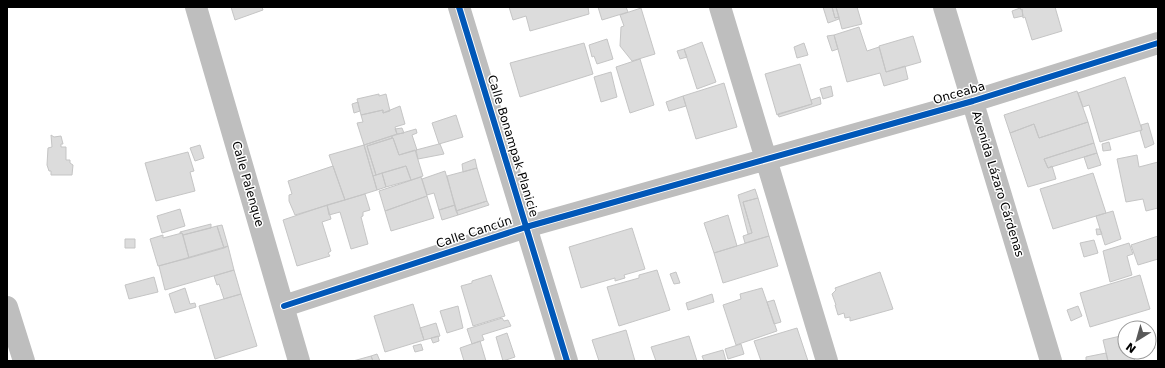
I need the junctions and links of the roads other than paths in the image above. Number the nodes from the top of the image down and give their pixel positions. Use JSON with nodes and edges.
{"nodes":[{"id":1,"x":196,"y":7,"type":"edge"},
{"id":2,"x":459,"y":7,"type":"edge"},
{"id":3,"x":720,"y":7,"type":"edge"},
{"id":4,"x":944,"y":7,"type":"edge"},
{"id":5,"x":1158,"y":43,"type":"edge"},
{"id":6,"x":973,"y":101,"type":"junction"},
{"id":7,"x":765,"y":160,"type":"junction"},
{"id":8,"x":526,"y":227,"type":"junction"},
{"id":9,"x":284,"y":306,"type":"junction"},
{"id":10,"x":7,"y":307,"type":"edge"},
{"id":11,"x":24,"y":361,"type":"edge"},
{"id":12,"x":299,"y":361,"type":"edge"},
{"id":13,"x":567,"y":361,"type":"edge"},
{"id":14,"x":826,"y":361,"type":"edge"},
{"id":15,"x":1051,"y":361,"type":"edge"}],
"edges":[{"from":1,"to":9,"type":"street","name":"Calle Palenque"},
{"from":2,"to":8,"type":"street","name":"Calle Bonampak Planicie"},
{"from":3,"to":7,"type":"street"},
{"from":4,"to":6,"type":"street","name":"Avenida Lázaro Cárdenas"},
{"from":5,"to":6,"type":"street","name":"Onceaba"},
{"from":6,"to":7,"type":"street","name":"Onceaba"},
{"from":6,"to":15,"type":"street","name":"Avenida Lázaro Cárdenas"},
{"from":7,"to":8,"type":"street","name":"Calle Cancún"},
{"from":7,"to":14,"type":"street"},
{"from":8,"to":9,"type":"street","name":"Calle Cancún"},
{"from":8,"to":13,"type":"street","name":"Calle Bonampak Planicie"},
{"from":9,"to":12,"type":"street","name":"Calle Palenque"},
{"from":10,"to":11,"type":"street"}]}
